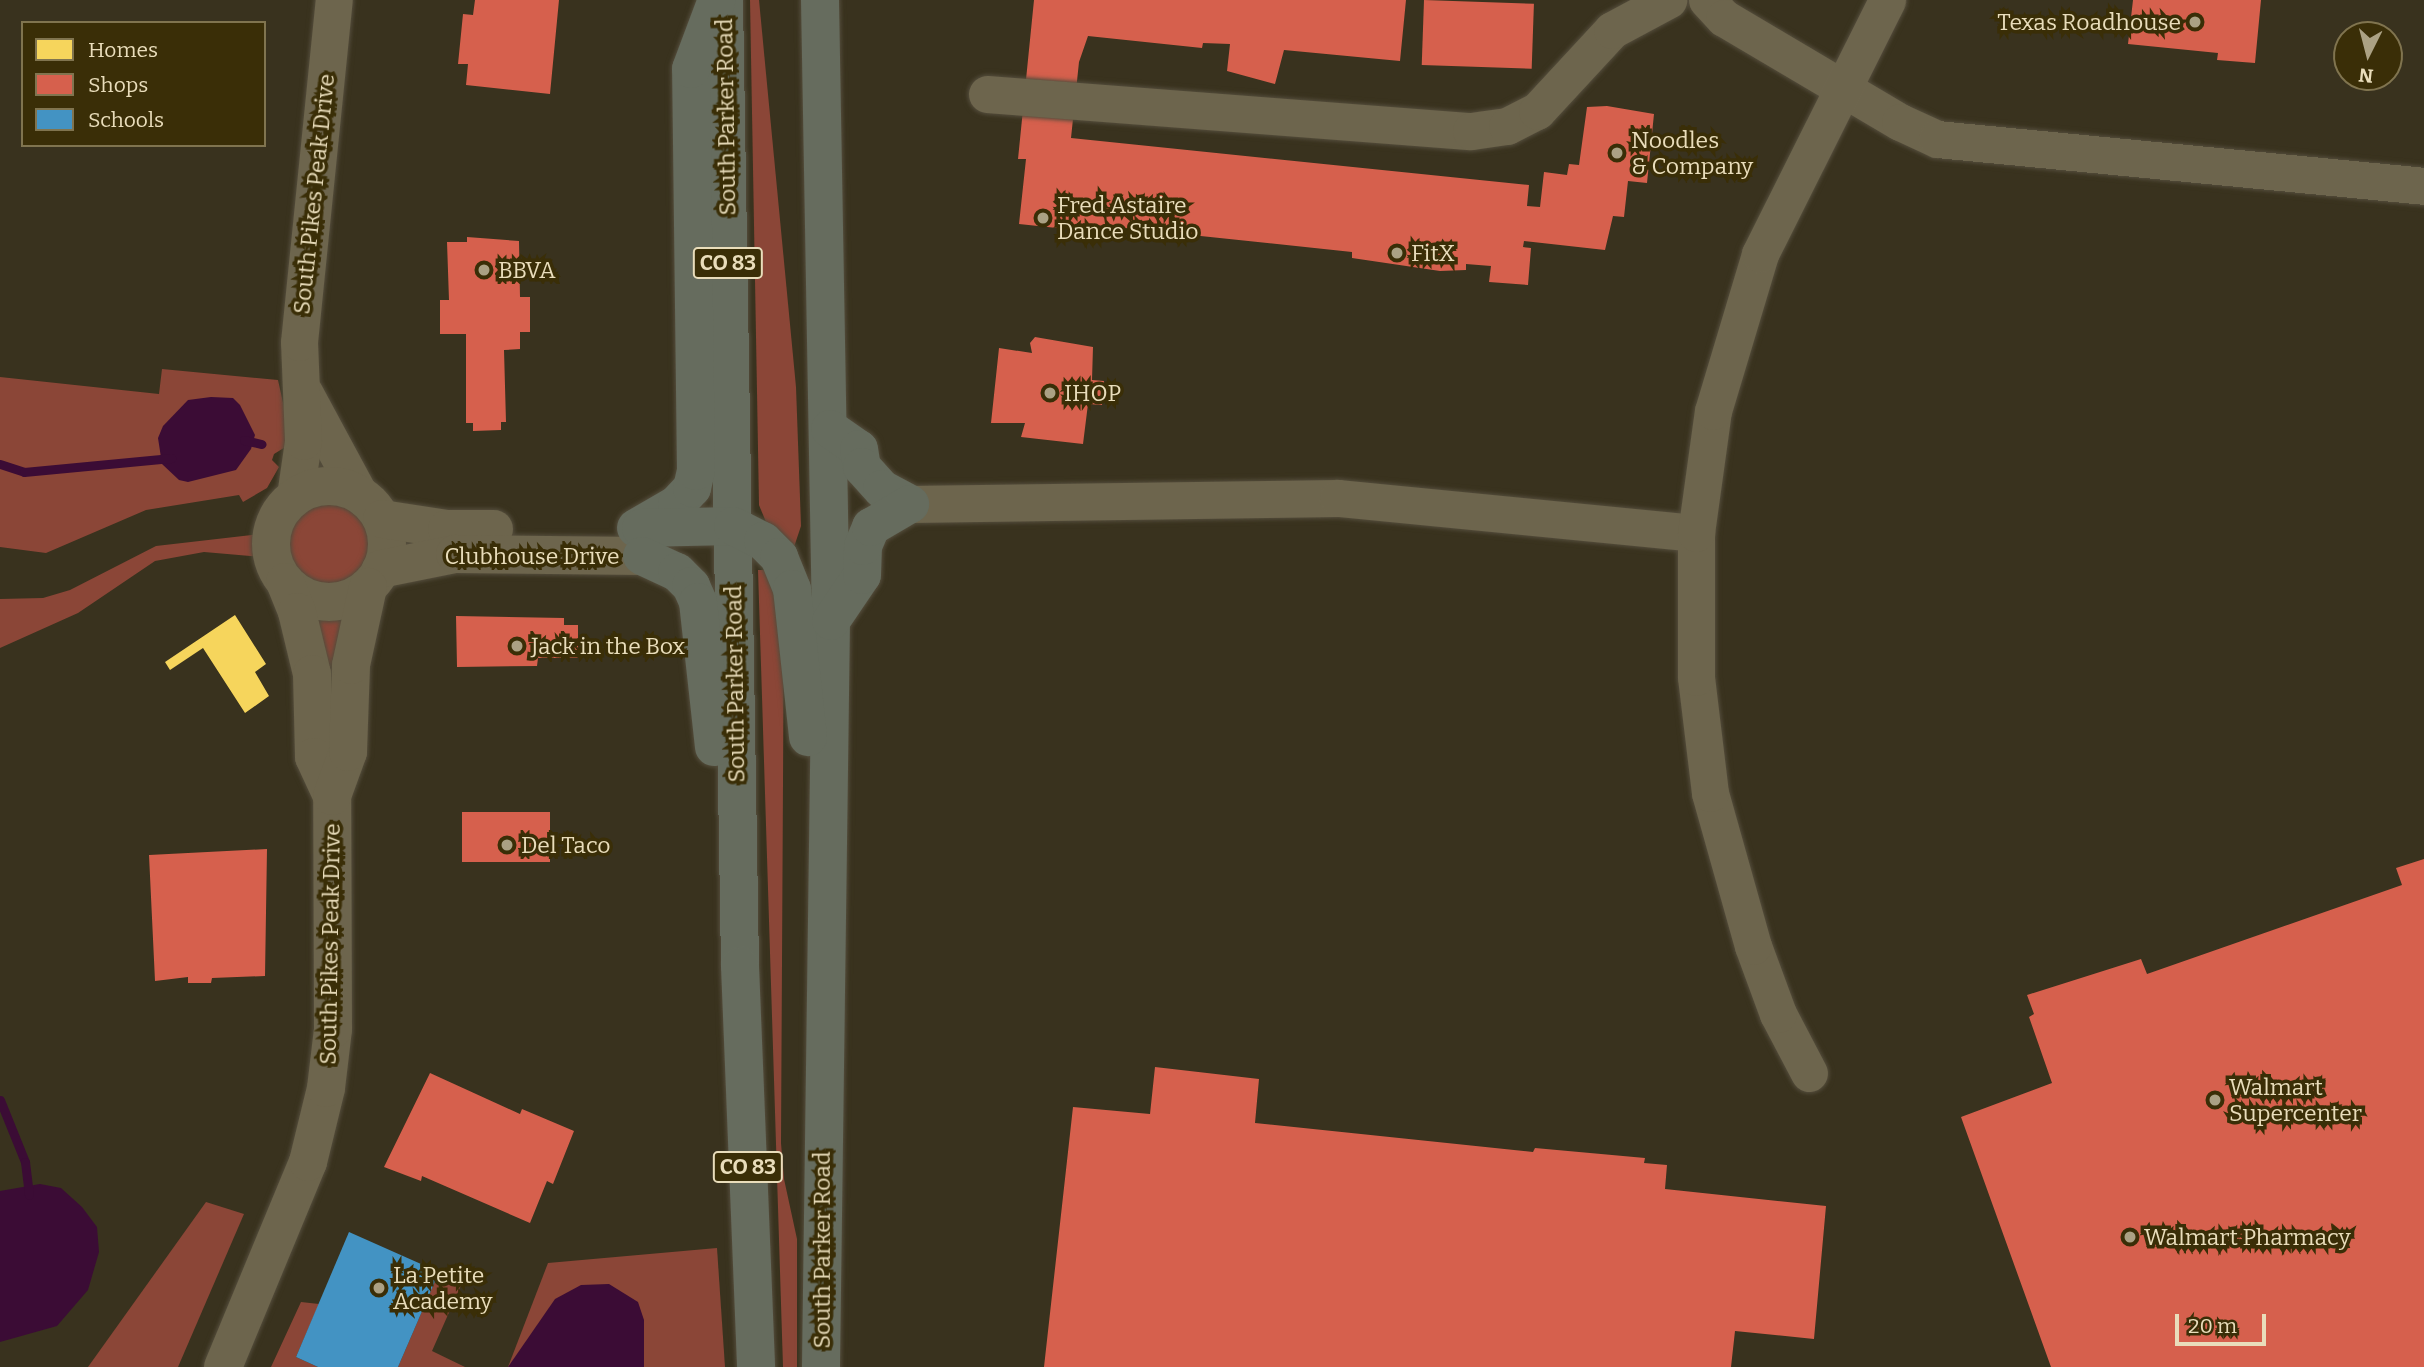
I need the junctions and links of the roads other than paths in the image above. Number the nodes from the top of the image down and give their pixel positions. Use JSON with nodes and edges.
{"nodes":[{"id":1,"x":334,"y":0,"type":"edge"},
{"id":2,"x":717,"y":0,"type":"edge"},
{"id":3,"x":724,"y":0,"type":"edge"},
{"id":4,"x":820,"y":0,"type":"edge"},
{"id":5,"x":1668,"y":0,"type":"edge"},
{"id":6,"x":1707,"y":0,"type":"edge"},
{"id":7,"x":1887,"y":0,"type":"edge"},
{"id":8,"x":1842,"y":87,"type":"junction"},
{"id":9,"x":987,"y":94,"type":"dead end"},
{"id":10,"x":2424,"y":186,"type":"edge"},
{"id":11,"x":302,"y":388,"type":"junction"},
{"id":12,"x":830,"y":429,"type":"junction"},
{"id":13,"x":295,"y":496,"type":"junction"},
{"id":14,"x":910,"y":504,"type":"junction"},
{"id":15,"x":370,"y":507,"type":"junction"},
{"id":16,"x":733,"y":526,"type":"junction"},
{"id":17,"x":1696,"y":533,"type":"junction"},
{"id":18,"x":639,"y":542,"type":"junction"},
{"id":19,"x":375,"y":578,"type":"junction"},
{"id":20,"x":285,"y":582,"type":"junction"},
{"id":21,"x":831,"y":621,"type":"junction"},
{"id":22,"x":332,"y":796,"type":"junction"},
{"id":23,"x":825,"y":896,"type":"junction"},
{"id":24,"x":740,"y":966,"type":"junction"},
{"id":25,"x":1809,"y":1073,"type":"dead end"},
{"id":26,"x":223,"y":1367,"type":"edge"},
{"id":27,"x":756,"y":1367,"type":"edge"},
{"id":28,"x":821,"y":1367,"type":"edge"}],
"edges":[{"from":1,"to":11,"type":"street","name":"South Pikes Peak Drive"},
{"from":2,"to":18,"type":"highway"},
{"from":3,"to":16,"type":"highway","name":"South Parker Road","number":"CO 83"},
{"from":4,"to":12,"type":"highway","name":"South Parker Road"},
{"from":5,"to":9,"type":"street"},
{"from":6,"to":8,"type":"street"},
{"from":7,"to":8,"type":"street"},
{"from":8,"to":10,"type":"street"},
{"from":8,"to":17,"type":"street"},
{"from":11,"to":13,"type":"street","name":"South Pikes Peak Drive"},
{"from":11,"to":15,"type":"street","name":"South Pikes Peak Drive"},
{"from":12,"to":14,"type":"highway"},
{"from":12,"to":21,"type":"highway","name":"South Parker Road"},
{"from":13,"to":15,"type":"street"},
{"from":13,"to":20,"type":"street"},
{"from":14,"to":17,"type":"street"},
{"from":14,"to":21,"type":"highway"},
{"from":15,"to":18,"type":"street","name":"Clubhouse Drive"},
{"from":15,"to":19,"type":"street"},
{"from":16,"to":18,"type":"highway"},
{"from":16,"to":23,"type":"highway"},
{"from":16,"to":24,"type":"highway","name":"South Parker Road","number":"CO 83"},
{"from":17,"to":25,"type":"street"},
{"from":18,"to":19,"type":"street","name":"Clubhouse Drive"},
{"from":18,"to":24,"type":"highway"},
{"from":19,"to":20,"type":"street"},
{"from":19,"to":22,"type":"street","name":"South Pikes Peak Drive"},
{"from":20,"to":22,"type":"street","name":"South Pikes Peak Drive"},
{"from":21,"to":23,"type":"highway","name":"South Parker Road"},
{"from":22,"to":26,"type":"street","name":"South Pikes Peak Drive"},
{"from":23,"to":28,"type":"highway","name":"South Parker Road"},
{"from":24,"to":27,"type":"highway","name":"South Parker Road","number":"CO 83"}]}
